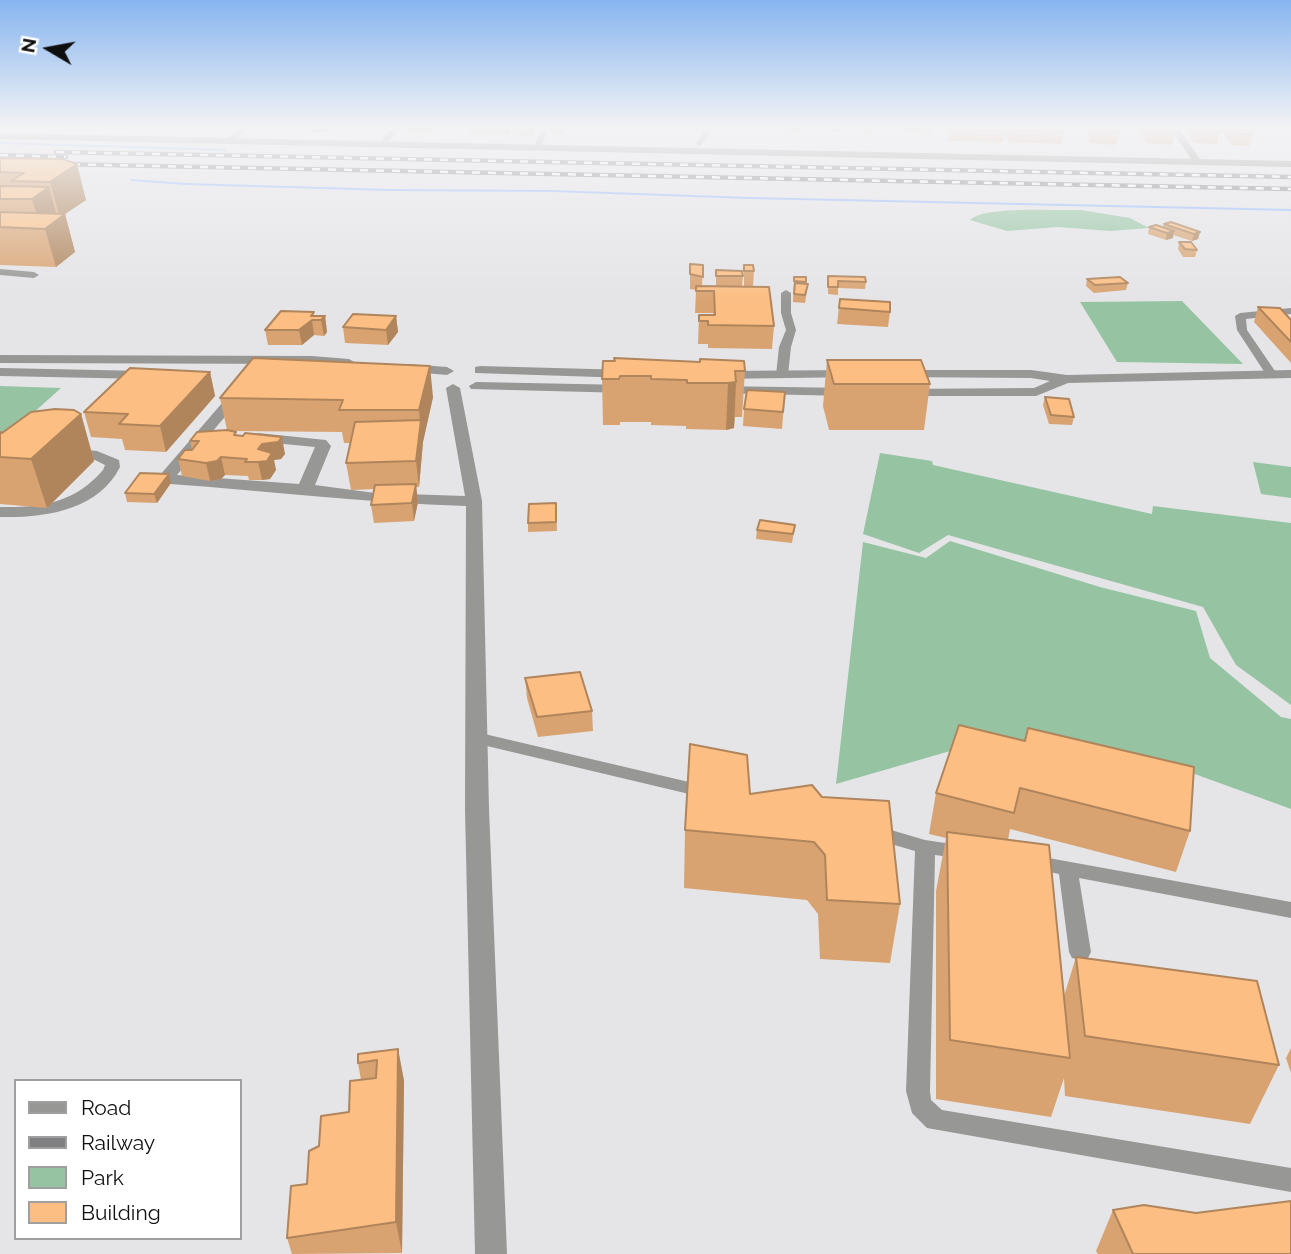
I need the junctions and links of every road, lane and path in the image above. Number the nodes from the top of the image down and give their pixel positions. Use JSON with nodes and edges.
{"nodes":[{"id":1,"x":0,"y":272,"type":"edge"},
{"id":2,"x":34,"y":275,"type":"dead end"},
{"id":3,"x":786,"y":293,"type":"dead end"},
{"id":4,"x":1291,"y":312,"type":"edge"},
{"id":5,"x":0,"y":359,"type":"edge"},
{"id":6,"x":159,"y":361,"type":"junction"},
{"id":7,"x":0,"y":372,"type":"edge"},
{"id":8,"x":396,"y":373,"type":"edge"},
{"id":9,"x":956,"y":373,"type":"junction"},
{"id":10,"x":645,"y":374,"type":"edge"},
{"id":11,"x":782,"y":374,"type":"junction"},
{"id":12,"x":862,"y":374,"type":"edge"},
{"id":13,"x":889,"y":374,"type":"edge"},
{"id":14,"x":1271,"y":374,"type":"junction"},
{"id":15,"x":1291,"y":374,"type":"edge"},
{"id":16,"x":147,"y":375,"type":"junction"},
{"id":17,"x":460,"y":376,"type":"junction"},
{"id":18,"x":1067,"y":379,"type":"junction"},
{"id":19,"x":248,"y":382,"type":"edge"},
{"id":20,"x":701,"y":383,"type":"joint"},
{"id":21,"x":649,"y":390,"type":"edge"},
{"id":22,"x":865,"y":392,"type":"edge"},
{"id":23,"x":892,"y":392,"type":"edge"},
{"id":24,"x":960,"y":392,"type":"junction"},
{"id":25,"x":201,"y":436,"type":"junction"},
{"id":26,"x":52,"y":454,"type":"edge"},
{"id":27,"x":305,"y":489,"type":"junction"},
{"id":28,"x":474,"y":501,"type":"junction"},
{"id":29,"x":0,"y":512,"type":"edge"},
{"id":30,"x":476,"y":738,"type":"junction"},
{"id":31,"x":720,"y":796,"type":"edge"},
{"id":32,"x":855,"y":827,"type":"edge"},
{"id":33,"x":925,"y":847,"type":"junction"},
{"id":34,"x":989,"y":855,"type":"edge"},
{"id":35,"x":1014,"y":859,"type":"edge"},
{"id":36,"x":1068,"y":869,"type":"junction"},
{"id":37,"x":1291,"y":910,"type":"edge"},
{"id":38,"x":1080,"y":952,"type":"dead end"},
{"id":39,"x":1291,"y":1180,"type":"edge"},
{"id":40,"x":491,"y":1254,"type":"edge"}],
"edges":[{"from":1,"to":2,"type":"lane"},
{"from":3,"to":11,"type":"lane"},
{"from":4,"to":14,"type":"lane"},
{"from":5,"to":6,"type":"street"},
{"from":6,"to":16,"type":"street"},
{"from":6,"to":16,"type":"street"},
{"from":7,"to":16,"type":"street"},
{"from":8,"to":17,"type":"street"},
{"from":9,"to":13,"type":"street"},
{"from":9,"to":18,"type":"street"},
{"from":9,"to":24,"type":"street"},
{"from":10,"to":17,"type":"street"},
{"from":11,"to":12,"type":"street"},
{"from":11,"to":20,"type":"street"},
{"from":14,"to":15,"type":"street"},
{"from":14,"to":18,"type":"street"},
{"from":17,"to":21,"type":"street"},
{"from":17,"to":28,"type":"street"},
{"from":18,"to":24,"type":"street"},
{"from":19,"to":25,"type":"street"},
{"from":20,"to":22,"type":"street"},
{"from":23,"to":24,"type":"street"},
{"from":25,"to":27,"type":"street"},
{"from":25,"to":27,"type":"street"},
{"from":26,"to":29,"type":"street"},
{"from":27,"to":28,"type":"street"},
{"from":28,"to":30,"type":"street"},
{"from":30,"to":31,"type":"lane"},
{"from":30,"to":40,"type":"street"},
{"from":32,"to":33,"type":"lane"},
{"from":33,"to":34,"type":"lane"},
{"from":33,"to":39,"type":"lane"},
{"from":35,"to":36,"type":"lane"},
{"from":36,"to":37,"type":"lane"},
{"from":36,"to":38,"type":"lane"}]}
